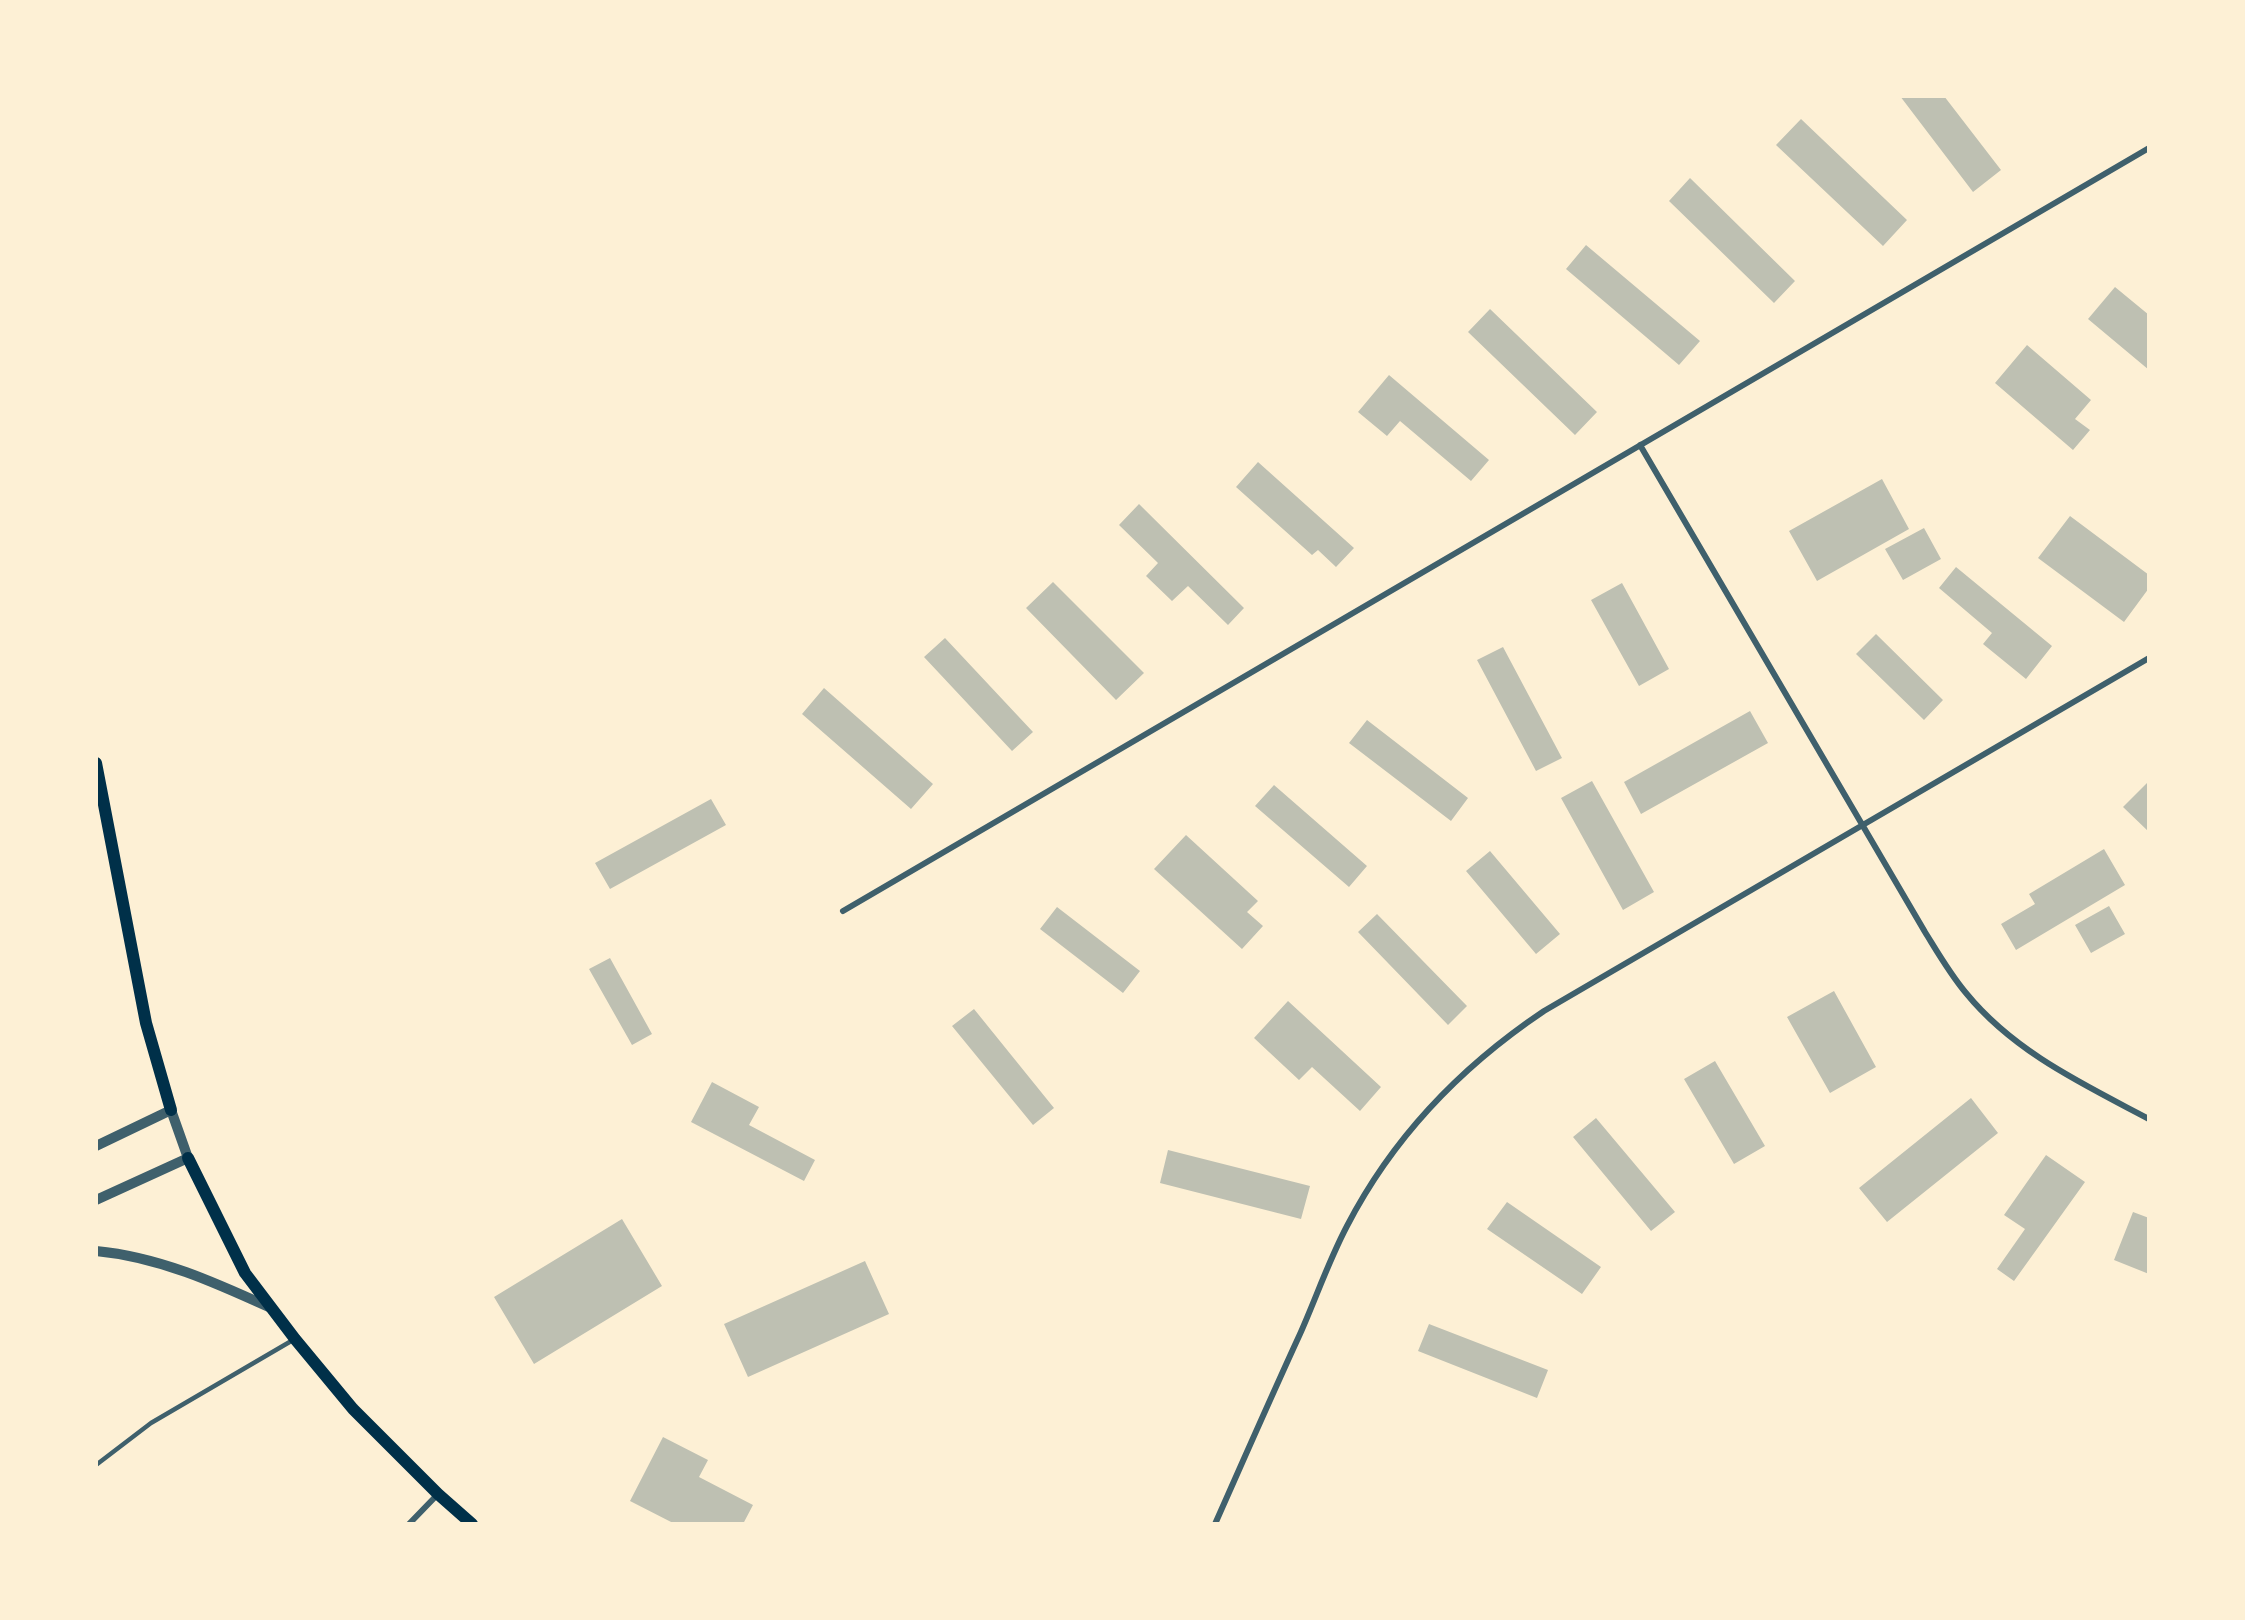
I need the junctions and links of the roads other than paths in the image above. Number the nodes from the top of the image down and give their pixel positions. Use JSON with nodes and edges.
{"nodes":[{"id":1,"x":2149,"y":148,"type":"edge"},
{"id":2,"x":1640,"y":445,"type":"junction"},
{"id":3,"x":2149,"y":658,"type":"edge"},
{"id":4,"x":96,"y":763,"type":"edge"},
{"id":5,"x":1864,"y":825,"type":"junction"},
{"id":6,"x":843,"y":911,"type":"dead end"},
{"id":7,"x":171,"y":1110,"type":"junction"},
{"id":8,"x":2149,"y":1119,"type":"edge"},
{"id":9,"x":96,"y":1146,"type":"edge"},
{"id":10,"x":188,"y":1158,"type":"junction"},
{"id":11,"x":96,"y":1200,"type":"edge"},
{"id":12,"x":96,"y":1251,"type":"edge"},
{"id":13,"x":272,"y":1308,"type":"junction"},
{"id":14,"x":295,"y":1339,"type":"junction"},
{"id":15,"x":96,"y":1465,"type":"edge"},
{"id":16,"x":438,"y":1494,"type":"junction"},
{"id":17,"x":409,"y":1524,"type":"edge"},
{"id":18,"x":472,"y":1524,"type":"edge"},
{"id":19,"x":1215,"y":1524,"type":"edge"}],
"edges":[{"from":1,"to":2,"type":"street"},
{"from":2,"to":5,"type":"street"},
{"from":2,"to":6,"type":"street"},
{"from":3,"to":5,"type":"street"},
{"from":4,"to":7,"type":"main road"},
{"from":5,"to":8,"type":"street"},
{"from":5,"to":19,"type":"street"},
{"from":7,"to":9,"type":"street"},
{"from":7,"to":10,"type":"street"},
{"from":10,"to":11,"type":"street"},
{"from":10,"to":13,"type":"main road"},
{"from":12,"to":13,"type":"street"},
{"from":13,"to":14,"type":"main road"},
{"from":14,"to":15,"type":"lane"},
{"from":14,"to":16,"type":"main road"},
{"from":16,"to":17,"type":"street"},
{"from":16,"to":18,"type":"main road"}]}
